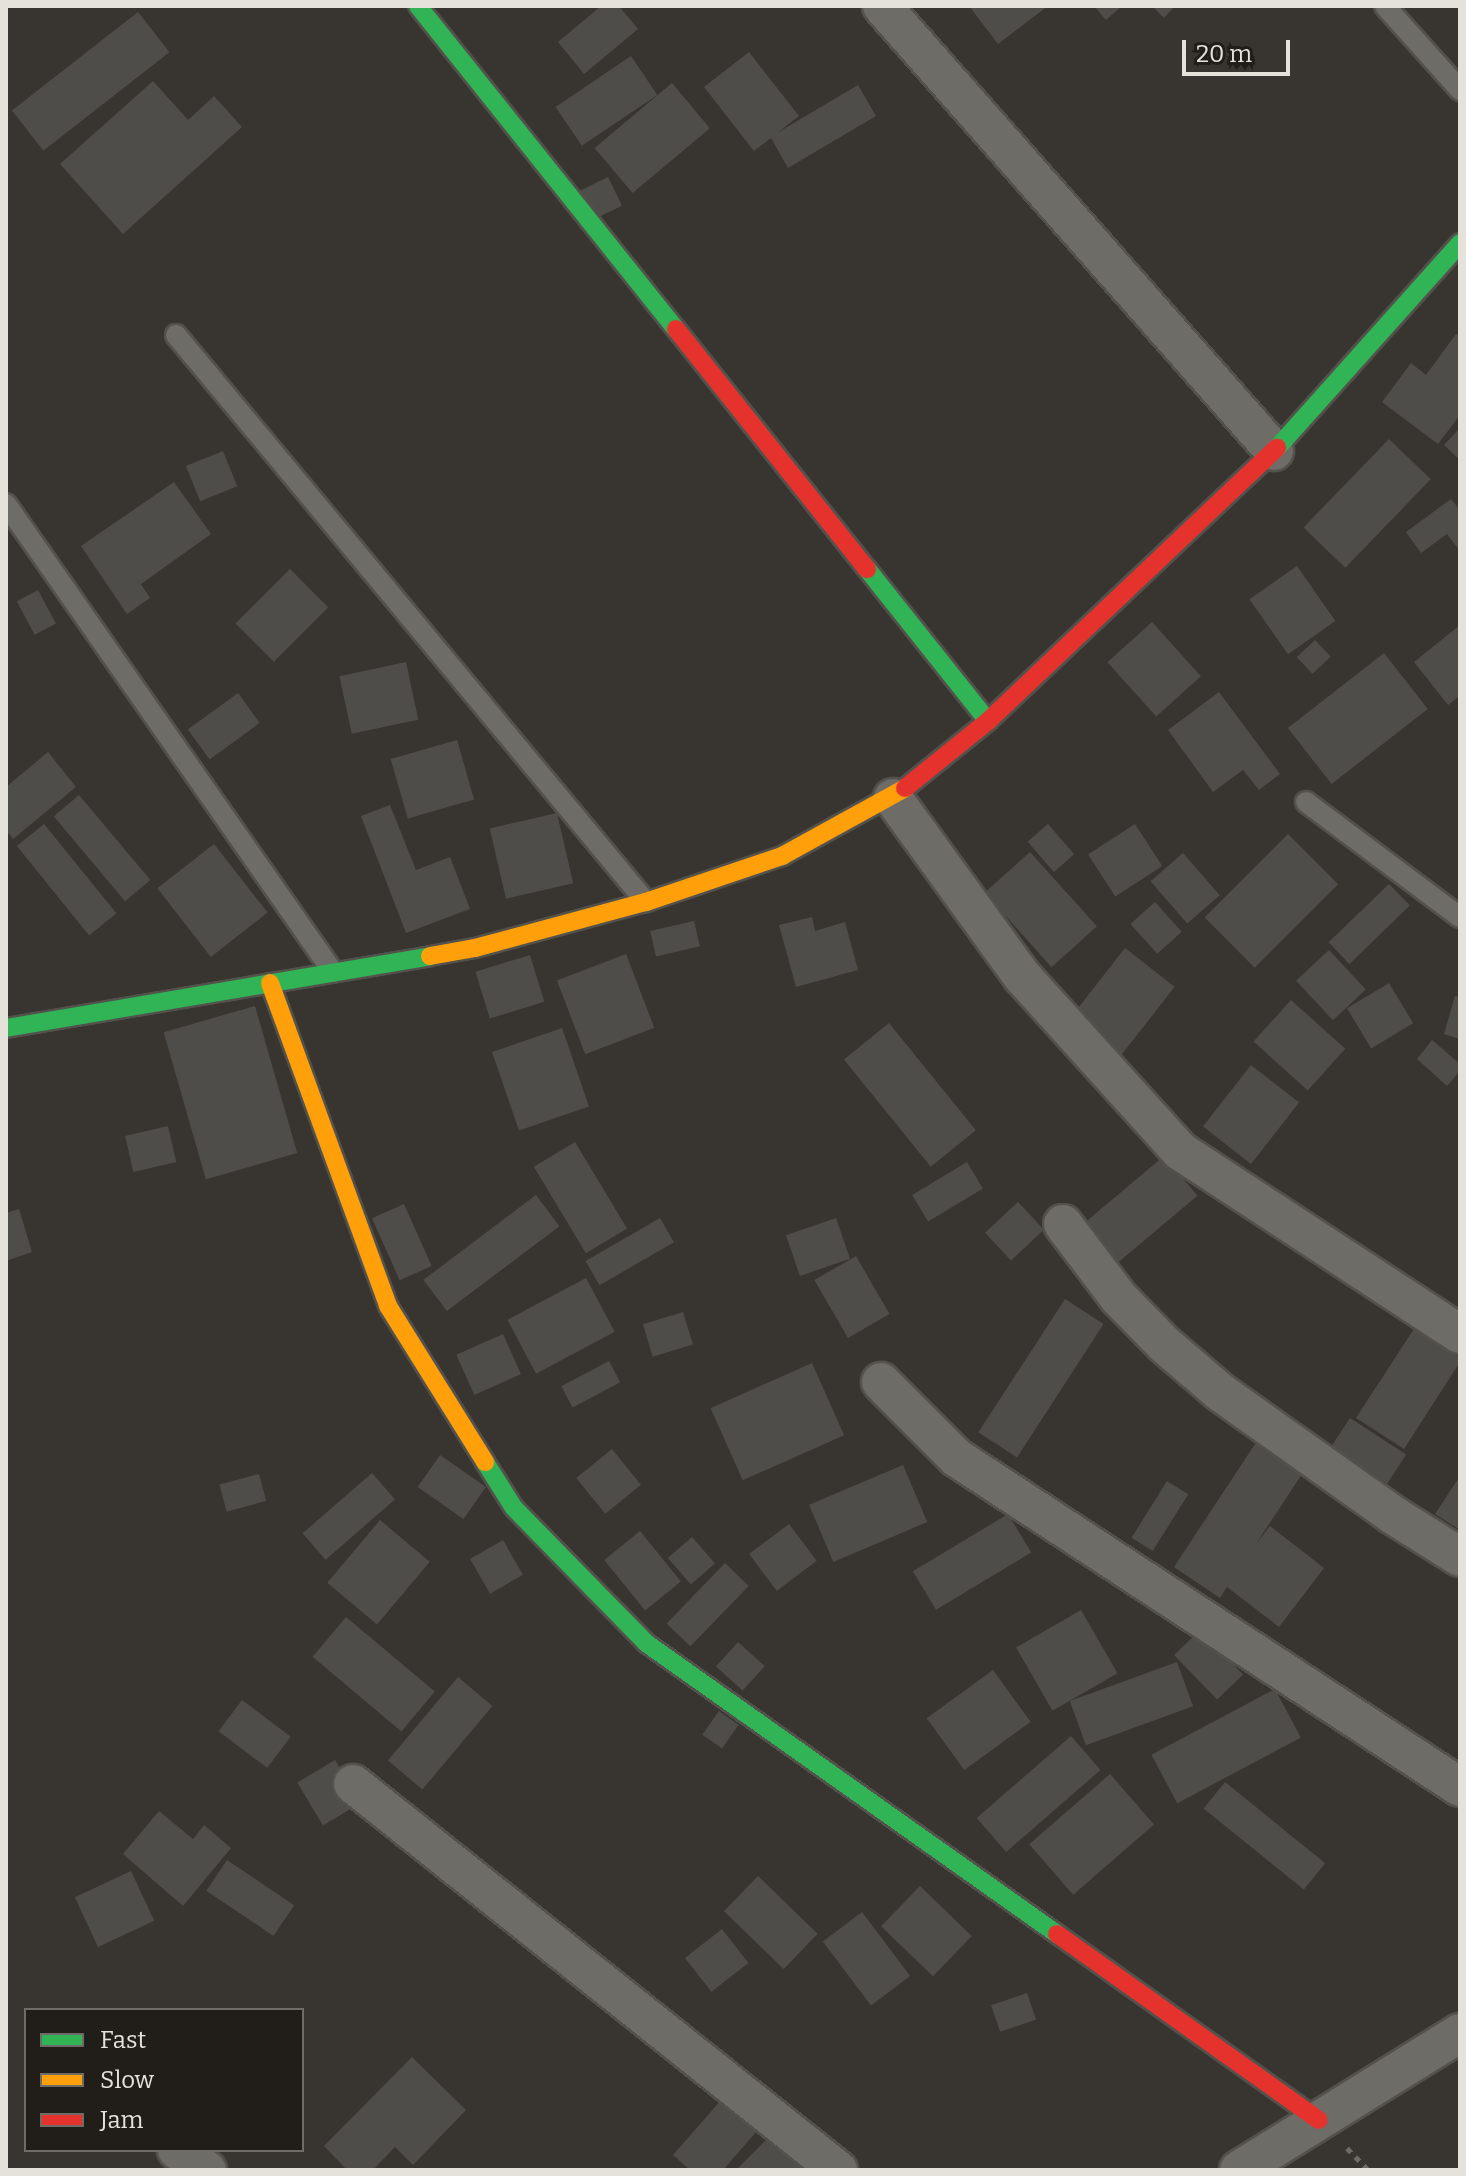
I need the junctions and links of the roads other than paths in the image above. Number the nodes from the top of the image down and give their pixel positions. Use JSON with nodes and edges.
{"nodes":[{"id":1,"x":418,"y":6,"type":"edge"},
{"id":2,"x":882,"y":6,"type":"edge"},
{"id":3,"x":1385,"y":6,"type":"edge"},
{"id":4,"x":1460,"y":90,"type":"edge"},
{"id":5,"x":1460,"y":243,"type":"edge"},
{"id":6,"x":176,"y":335,"type":"dead end"},
{"id":7,"x":1274,"y":451,"type":"junction"},
{"id":8,"x":6,"y":504,"type":"edge"},
{"id":9,"x":988,"y":721,"type":"junction"},
{"id":10,"x":893,"y":798,"type":"junction"},
{"id":11,"x":1306,"y":802,"type":"dead end"},
{"id":12,"x":646,"y":902,"type":"junction"},
{"id":13,"x":1460,"y":917,"type":"edge"},
{"id":14,"x":333,"y":972,"type":"junction"},
{"id":15,"x":270,"y":983,"type":"junction"},
{"id":16,"x":6,"y":1028,"type":"edge"},
{"id":17,"x":1063,"y":1224,"type":"dead end"},
{"id":18,"x":1460,"y":1334,"type":"edge"},
{"id":19,"x":881,"y":1382,"type":"dead end"},
{"id":20,"x":1460,"y":1557,"type":"edge"},
{"id":21,"x":353,"y":1784,"type":"dead end"},
{"id":22,"x":1460,"y":1787,"type":"edge"},
{"id":23,"x":1460,"y":2033,"type":"edge"},
{"id":24,"x":1319,"y":2120,"type":"junction"},
{"id":25,"x":180,"y":2152,"type":"edge"},
{"id":26,"x":207,"y":2170,"type":"edge"},
{"id":27,"x":838,"y":2170,"type":"edge"},
{"id":28,"x":1239,"y":2170,"type":"edge"}],
"edges":[{"from":1,"to":9,"type":"street"},
{"from":2,"to":7,"type":"street"},
{"from":3,"to":4,"type":"lane"},
{"from":5,"to":7,"type":"street"},
{"from":6,"to":12,"type":"lane"},
{"from":7,"to":9,"type":"street"},
{"from":8,"to":14,"type":"lane"},
{"from":9,"to":10,"type":"street"},
{"from":10,"to":12,"type":"street"},
{"from":10,"to":18,"type":"street"},
{"from":11,"to":13,"type":"lane"},
{"from":12,"to":14,"type":"street"},
{"from":14,"to":15,"type":"street"},
{"from":15,"to":16,"type":"street"},
{"from":15,"to":24,"type":"street"},
{"from":17,"to":20,"type":"street"},
{"from":19,"to":22,"type":"street"},
{"from":21,"to":27,"type":"street"},
{"from":23,"to":24,"type":"street"},
{"from":24,"to":28,"type":"street"},
{"from":25,"to":26,"type":"street"}]}
